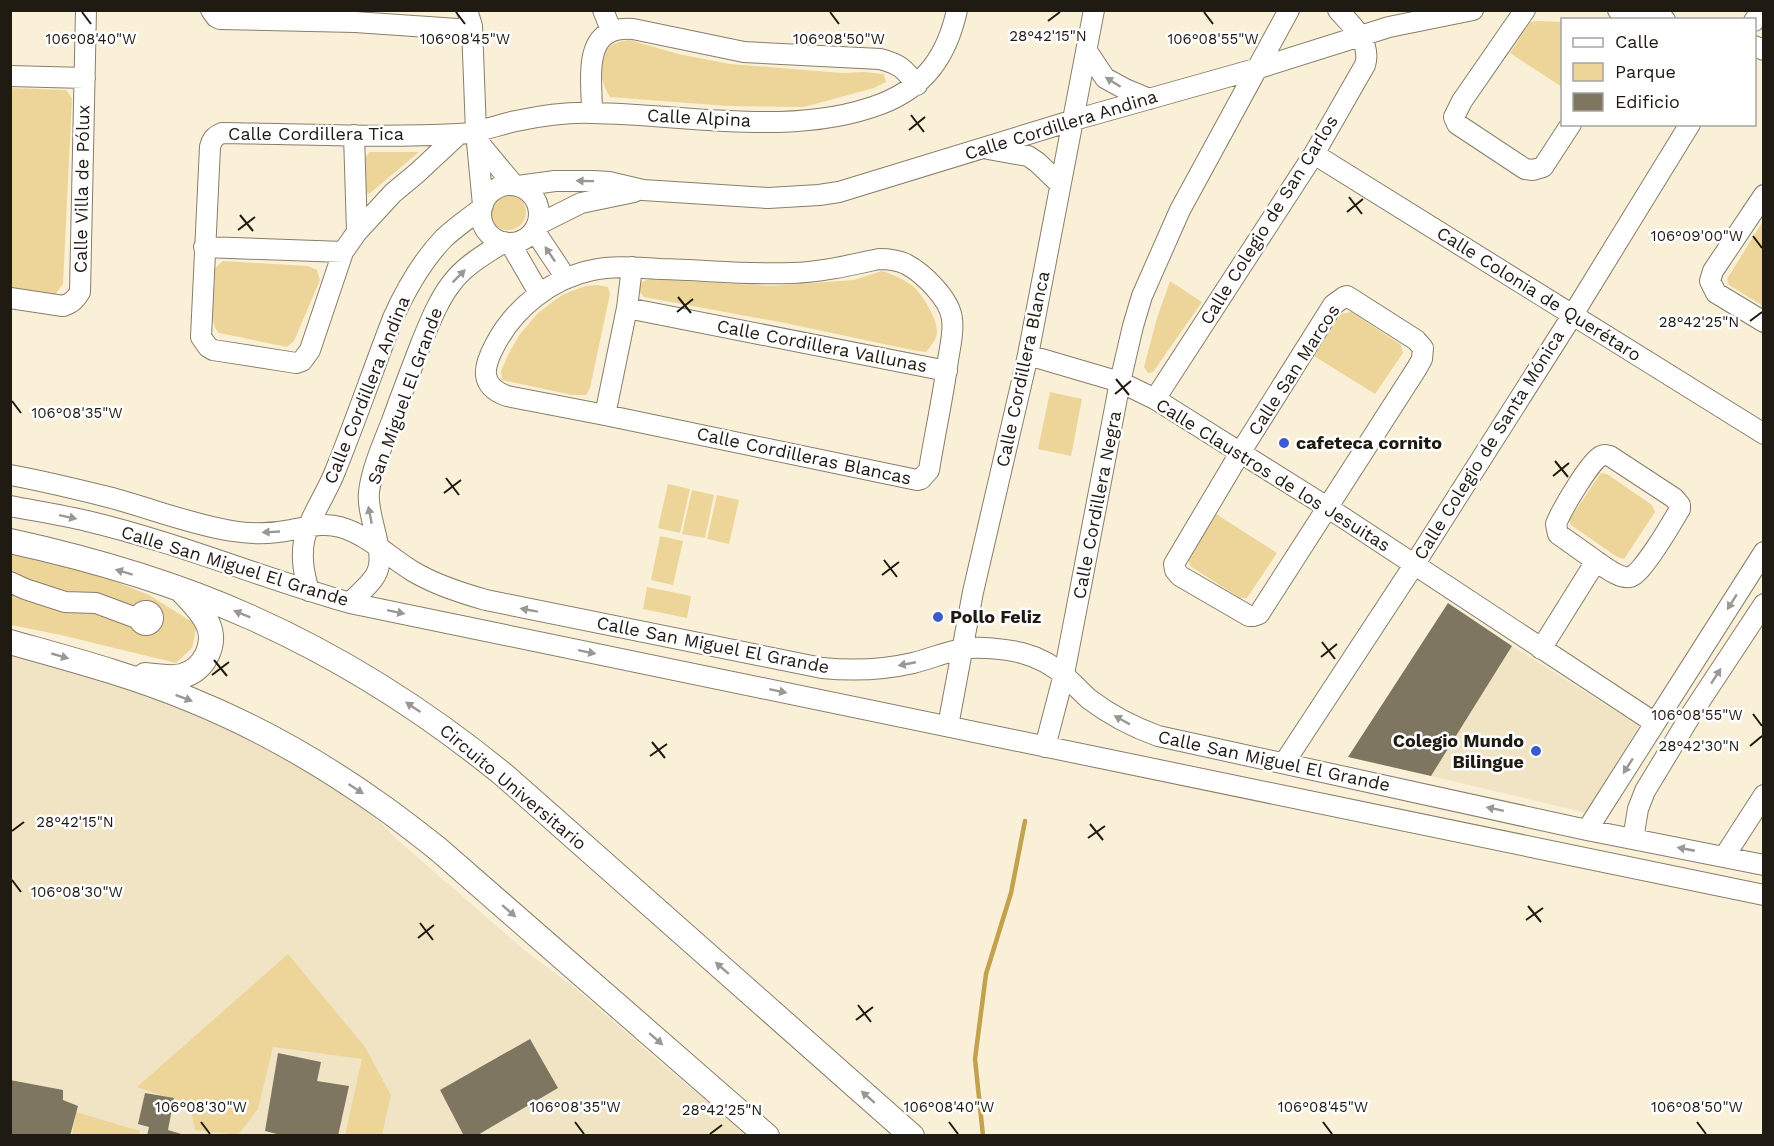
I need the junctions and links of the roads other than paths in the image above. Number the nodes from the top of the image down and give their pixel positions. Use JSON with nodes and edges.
{"nodes":[{"id":1,"x":86,"y":10,"type":"edge"},
{"id":2,"x":211,"y":10,"type":"edge"},
{"id":3,"x":603,"y":10,"type":"edge"},
{"id":4,"x":957,"y":10,"type":"edge"},
{"id":5,"x":1094,"y":10,"type":"edge"},
{"id":6,"x":1289,"y":10,"type":"edge"},
{"id":7,"x":1338,"y":10,"type":"edge"},
{"id":8,"x":1473,"y":10,"type":"edge"},
{"id":9,"x":1525,"y":10,"type":"edge"},
{"id":10,"x":1618,"y":10,"type":"edge"},
{"id":11,"x":1643,"y":15,"type":"edge"},
{"id":12,"x":352,"y":16,"type":"edge"},
{"id":13,"x":474,"y":19,"type":"edge"},
{"id":14,"x":611,"y":30,"type":"junction"},
{"id":15,"x":1361,"y":35,"type":"junction"},
{"id":16,"x":1087,"y":51,"type":"junction"},
{"id":17,"x":1259,"y":68,"type":"junction"},
{"id":18,"x":10,"y":76,"type":"edge"},
{"id":19,"x":85,"y":78,"type":"junction"},
{"id":20,"x":917,"y":85,"type":"junction"},
{"id":21,"x":1149,"y":99,"type":"junction"},
{"id":22,"x":591,"y":113,"type":"junction"},
{"id":23,"x":1074,"y":120,"type":"junction"},
{"id":24,"x":1570,"y":126,"type":"edge"},
{"id":25,"x":1689,"y":126,"type":"edge"},
{"id":26,"x":354,"y":135,"type":"junction"},
{"id":27,"x":471,"y":136,"type":"junction"},
{"id":28,"x":983,"y":148,"type":"junction"},
{"id":29,"x":1314,"y":154,"type":"junction"},
{"id":30,"x":1060,"y":184,"type":"junction"},
{"id":31,"x":516,"y":186,"type":"junction"},
{"id":32,"x":643,"y":190,"type":"junction"},
{"id":33,"x":1764,"y":195,"type":"edge"},
{"id":34,"x":482,"y":207,"type":"junction"},
{"id":35,"x":536,"y":227,"type":"junction"},
{"id":36,"x":357,"y":232,"type":"junction"},
{"id":37,"x":507,"y":242,"type":"junction"},
{"id":38,"x":204,"y":247,"type":"junction"},
{"id":39,"x":343,"y":252,"type":"junction"},
{"id":40,"x":632,"y":267,"type":"junction"},
{"id":41,"x":566,"y":278,"type":"junction"},
{"id":42,"x":540,"y":293,"type":"junction"},
{"id":43,"x":10,"y":298,"type":"edge"},
{"id":44,"x":627,"y":308,"type":"junction"},
{"id":45,"x":1572,"y":316,"type":"junction"},
{"id":46,"x":1764,"y":321,"type":"edge"},
{"id":47,"x":1028,"y":356,"type":"junction"},
{"id":48,"x":947,"y":371,"type":"junction"},
{"id":49,"x":1120,"y":382,"type":"junction"},
{"id":50,"x":1155,"y":399,"type":"junction"},
{"id":51,"x":605,"y":415,"type":"junction"},
{"id":52,"x":1764,"y":434,"type":"edge"},
{"id":53,"x":1240,"y":453,"type":"junction"},
{"id":54,"x":10,"y":476,"type":"edge"},
{"id":55,"x":10,"y":506,"type":"edge"},
{"id":56,"x":1327,"y":507,"type":"junction"},
{"id":57,"x":309,"y":526,"type":"junction"},
{"id":58,"x":10,"y":541,"type":"edge"},
{"id":59,"x":378,"y":548,"type":"junction"},
{"id":60,"x":1764,"y":552,"type":"edge"},
{"id":61,"x":1596,"y":561,"type":"junction"},
{"id":62,"x":1414,"y":565,"type":"junction"},
{"id":63,"x":16,"y":585,"type":"edge"},
{"id":64,"x":180,"y":589,"type":"junction"},
{"id":65,"x":309,"y":591,"type":"junction"},
{"id":66,"x":350,"y":603,"type":"junction"},
{"id":67,"x":1764,"y":604,"type":"edge"},
{"id":68,"x":139,"y":619,"type":"dead end"},
{"id":69,"x":10,"y":642,"type":"edge"},
{"id":70,"x":963,"y":649,"type":"junction"},
{"id":71,"x":1541,"y":649,"type":"junction"},
{"id":72,"x":110,"y":670,"type":"junction"},
{"id":73,"x":1064,"y":674,"type":"junction"},
{"id":74,"x":1655,"y":723,"type":"junction"},
{"id":75,"x":948,"y":726,"type":"junction"},
{"id":76,"x":1045,"y":747,"type":"junction"},
{"id":77,"x":1284,"y":763,"type":"junction"},
{"id":78,"x":1764,"y":795,"type":"edge"},
{"id":79,"x":1587,"y":830,"type":"junction"},
{"id":80,"x":1633,"y":839,"type":"junction"},
{"id":81,"x":1724,"y":857,"type":"junction"},
{"id":82,"x":1764,"y":865,"type":"edge"},
{"id":83,"x":1764,"y":895,"type":"edge"},
{"id":84,"x":767,"y":1136,"type":"edge"},
{"id":85,"x":912,"y":1136,"type":"edge"}],
"edges":[{"from":1,"to":19,"type":"street","name":"Calle Villa de Pólux"},
{"from":2,"to":12,"type":"street"},
{"from":3,"to":14,"type":"street"},
{"from":4,"to":20,"type":"street","name":"Calle Alpina"},
{"from":5,"to":16,"type":"street","name":"Calle Cordillera Blanca"},
{"from":6,"to":17,"type":"street","name":"Calle Cordillera Negra"},
{"from":7,"to":15,"type":"street"},
{"from":8,"to":15,"type":"street","name":"Calle Cordillera Andina"},
{"from":9,"to":24,"type":"street"},
{"from":10,"to":11,"type":"street"},
{"from":12,"to":13,"type":"street"},
{"from":13,"to":27,"type":"street"},
{"from":14,"to":20,"type":"street"},
{"from":14,"to":22,"type":"street"},
{"from":15,"to":17,"type":"street","name":"Calle Cordillera Andina"},
{"from":15,"to":29,"type":"street","name":"Calle Colegio de San Carlos"},
{"from":21,"to":16,"type":"street","one_way":true},
{"from":16,"to":23,"type":"street","name":"Calle Cordillera Blanca"},
{"from":17,"to":21,"type":"street","name":"Calle Cordillera Andina"},
{"from":17,"to":49,"type":"street","name":"Calle Cordillera Negra"},
{"from":18,"to":19,"type":"street"},
{"from":19,"to":43,"type":"street","name":"Calle Villa de Pólux"},
{"from":20,"to":22,"type":"street","name":"Calle Alpina"},
{"from":21,"to":23,"type":"street","name":"Calle Cordillera Andina"},
{"from":22,"to":27,"type":"street","name":"Calle Alpina"},
{"from":23,"to":28,"type":"street","name":"Calle Cordillera Andina"},
{"from":23,"to":30,"type":"street","name":"Calle Cordillera Blanca"},
{"from":25,"to":45,"type":"street","name":"Calle Colegio de Santa Mónica"},
{"from":26,"to":27,"type":"street","name":"Calle Cordillera Tica"},
{"from":26,"to":36,"type":"street"},
{"from":26,"to":38,"type":"street","name":"Calle Cordillera Tica"},
{"from":27,"to":31,"type":"street"},
{"from":27,"to":34,"type":"street"},
{"from":27,"to":36,"type":"street","name":"Calle Cordillera Tica"},
{"from":28,"to":30,"type":"street"},
{"from":28,"to":32,"type":"street","name":"Calle Cordillera Andina"},
{"from":29,"to":45,"type":"street","name":"Calle Colonia de Querétaro"},
{"from":29,"to":50,"type":"street","name":"Calle Colegio de San Carlos"},
{"from":30,"to":47,"type":"street","name":"Calle Cordillera Blanca"},
{"from":32,"to":31,"type":"street","name":"Calle Cordillera Andina","one_way":true},
{"from":31,"to":34,"type":"street"},
{"from":31,"to":35,"type":"street"},
{"from":32,"to":35,"type":"street","name":"Calle Cordillera Andina"},
{"from":33,"to":46,"type":"street"},
{"from":34,"to":37,"type":"street"},
{"from":34,"to":57,"type":"street","name":"Calle Cordillera Andina"},
{"from":35,"to":37,"type":"street"},
{"from":41,"to":35,"type":"street","one_way":true},
{"from":36,"to":39,"type":"street","name":"Calle Cordillera Tica"},
{"from":37,"to":42,"type":"street"},
{"from":59,"to":37,"type":"street","name":"San Miguel El Grande","one_way":true},
{"from":38,"to":39,"type":"street"},
{"from":38,"to":39,"type":"street","name":"Calle Cordillera Tica"},
{"from":40,"to":41,"type":"street","name":"Calle Cordilleras Blancas"},
{"from":40,"to":44,"type":"street"},
{"from":40,"to":48,"type":"street","name":"Calle Cordilleras Blancas"},
{"from":41,"to":42,"type":"street","name":"Calle Cordilleras Blancas"},
{"from":42,"to":51,"type":"street","name":"Calle Cordilleras Blancas"},
{"from":44,"to":48,"type":"street","name":"Calle Cordillera Vallunas"},
{"from":44,"to":51,"type":"street"},
{"from":45,"to":52,"type":"street","name":"Calle Colonia de Querétaro"},
{"from":45,"to":62,"type":"street","name":"Calle Colegio de Santa Mónica"},
{"from":47,"to":49,"type":"street","name":"Calle Claustros de los Jesuitas"},
{"from":47,"to":70,"type":"street","name":"Calle Cordillera Blanca"},
{"from":48,"to":51,"type":"street","name":"Calle Cordilleras Blancas"},
{"from":49,"to":50,"type":"street","name":"Calle Claustros de los Jesuitas"},
{"from":49,"to":73,"type":"street","name":"Calle Cordillera Negra"},
{"from":50,"to":53,"type":"street","name":"Calle Claustros de los Jesuitas"},
{"from":53,"to":56,"type":"street","name":"Calle Claustros de los Jesuitas"},
{"from":53,"to":56,"type":"street","name":"Calle San Marcos"},
{"from":53,"to":56,"type":"street","name":"Calle San Marcos"},
{"from":57,"to":54,"type":"street","name":"Calle San Miguel El Grande","one_way":true},
{"from":55,"to":65,"type":"street","name":"Calle San Miguel El Grande","one_way":true},
{"from":56,"to":62,"type":"street","name":"Calle Claustros de los Jesuitas"},
{"from":57,"to":59,"type":"street","name":"Calle San Miguel El Grande"},
{"from":57,"to":65,"type":"street"},
{"from":64,"to":58,"type":"main road","name":"Circuito Universitario","one_way":true},
{"from":59,"to":66,"type":"street","name":"San Miguel El Grande"},
{"from":70,"to":59,"type":"street","name":"Calle San Miguel El Grande","one_way":true},
{"from":60,"to":74,"type":"street","one_way":true},
{"from":61,"to":61,"type":"street"},
{"from":61,"to":71,"type":"street"},
{"from":62,"to":71,"type":"street","name":"Calle Claustros de los Jesuitas"},
{"from":62,"to":77,"type":"street","name":"Calle Colegio de Santa Mónica"},
{"from":63,"to":68,"type":"street"},
{"from":64,"to":72,"type":"main road"},
{"from":85,"to":64,"type":"main road","name":"Circuito Universitario","one_way":true},
{"from":65,"to":66,"type":"street","name":"Calle San Miguel El Grande"},
{"from":66,"to":75,"type":"street","name":"Calle San Miguel El Grande","one_way":true},
{"from":80,"to":67,"type":"street","one_way":true},
{"from":69,"to":72,"type":"main road","one_way":true},
{"from":70,"to":73,"type":"street","name":"Calle San Miguel El Grande"},
{"from":70,"to":75,"type":"street","name":"Calle Cordillera Blanca"},
{"from":71,"to":74,"type":"street","name":"Calle Claustros de los Jesuitas"},
{"from":72,"to":84,"type":"main road","one_way":true},
{"from":73,"to":76,"type":"street","name":"Calle Cordillera Negra"},
{"from":77,"to":73,"type":"street","name":"Calle San Miguel El Grande","one_way":true},
{"from":74,"to":79,"type":"street","one_way":true},
{"from":75,"to":76,"type":"street","name":"Calle San Miguel El Grande"},
{"from":76,"to":83,"type":"street","name":"Calle San Miguel El Grande"},
{"from":79,"to":77,"type":"street","name":"Calle San Miguel El Grande","one_way":true},
{"from":78,"to":81,"type":"street"},
{"from":79,"to":80,"type":"street","name":"Calle San Miguel El Grande"},
{"from":81,"to":80,"type":"street","name":"Calle San Miguel El Grande","one_way":true},
{"from":81,"to":82,"type":"street","name":"Calle San Miguel El Grande"}]}
